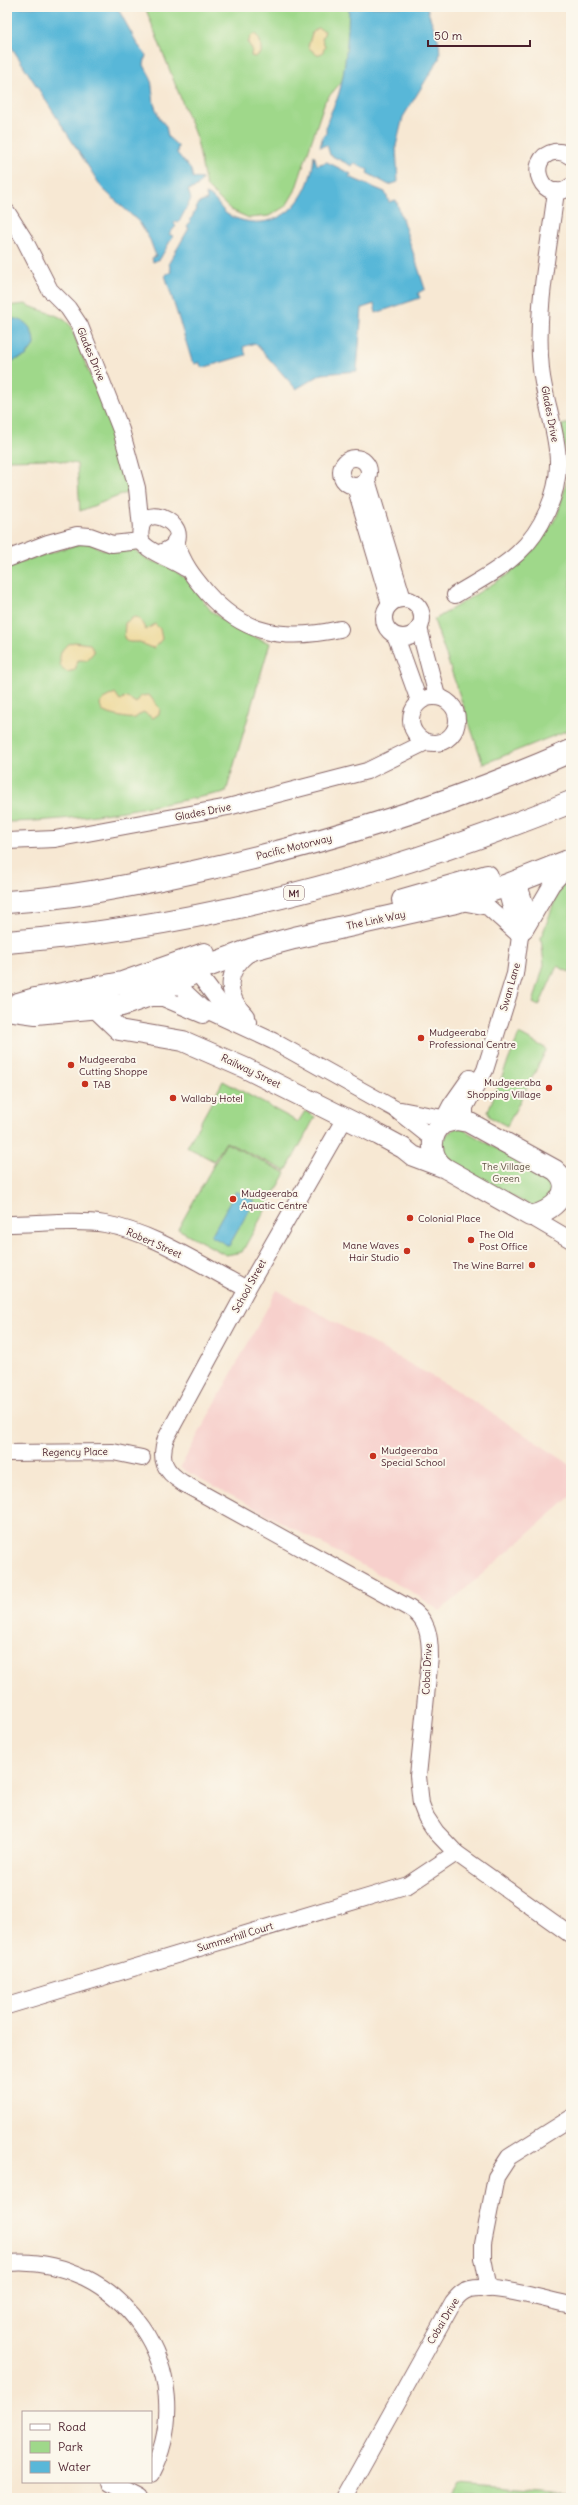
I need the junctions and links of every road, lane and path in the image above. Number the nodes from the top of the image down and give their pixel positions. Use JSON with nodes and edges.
{"nodes":[{"id":1,"x":571,"y":157,"type":"edge"},
{"id":2,"x":564,"y":188,"type":"edge"},
{"id":3,"x":7,"y":212,"type":"edge"},
{"id":4,"x":361,"y":483,"type":"dead end"},
{"id":5,"x":136,"y":488,"type":"junction"},
{"id":6,"x":160,"y":516,"type":"junction"},
{"id":7,"x":141,"y":534,"type":"junction"},
{"id":8,"x":175,"y":542,"type":"junction"},
{"id":9,"x":160,"y":553,"type":"junction"},
{"id":10,"x":7,"y":559,"type":"edge"},
{"id":11,"x":186,"y":568,"type":"junction"},
{"id":12,"x":455,"y":594,"type":"dead end"},
{"id":13,"x":396,"y":601,"type":"junction"},
{"id":14,"x":419,"y":628,"type":"junction"},
{"id":15,"x":340,"y":629,"type":"dead end"},
{"id":16,"x":396,"y":637,"type":"junction"},
{"id":17,"x":437,"y":696,"type":"junction"},
{"id":18,"x":419,"y":701,"type":"junction"},
{"id":19,"x":413,"y":731,"type":"junction"},
{"id":20,"x":426,"y":742,"type":"junction"},
{"id":21,"x":571,"y":751,"type":"edge"},
{"id":22,"x":394,"y":757,"type":"junction"},
{"id":23,"x":571,"y":802,"type":"edge"},
{"id":24,"x":7,"y":841,"type":"edge"},
{"id":25,"x":571,"y":844,"type":"edge"},
{"id":26,"x":571,"y":860,"type":"edge"},
{"id":27,"x":571,"y":864,"type":"edge"},
{"id":28,"x":509,"y":879,"type":"junction"},
{"id":29,"x":7,"y":902,"type":"edge"},
{"id":30,"x":456,"y":902,"type":"junction"},
{"id":31,"x":520,"y":934,"type":"junction"},
{"id":32,"x":7,"y":942,"type":"edge"},
{"id":33,"x":254,"y":950,"type":"junction"},
{"id":34,"x":186,"y":971,"type":"junction"},
{"id":35,"x":145,"y":998,"type":"junction"},
{"id":36,"x":7,"y":1008,"type":"edge"},
{"id":37,"x":97,"y":1009,"type":"junction"},
{"id":38,"x":244,"y":1030,"type":"junction"},
{"id":39,"x":496,"y":1031,"type":"junction"},
{"id":40,"x":268,"y":1037,"type":"junction"},
{"id":41,"x":395,"y":1109,"type":"junction"},
{"id":42,"x":345,"y":1118,"type":"junction"},
{"id":43,"x":446,"y":1129,"type":"junction"},
{"id":44,"x":403,"y":1148,"type":"junction"},
{"id":45,"x":445,"y":1168,"type":"junction"},
{"id":46,"x":567,"y":1188,"type":"edge"},
{"id":47,"x":571,"y":1213,"type":"edge"},
{"id":48,"x":539,"y":1214,"type":"junction"},
{"id":49,"x":7,"y":1224,"type":"edge"},
{"id":50,"x":571,"y":1240,"type":"edge"},
{"id":51,"x":247,"y":1289,"type":"junction"},
{"id":52,"x":7,"y":1453,"type":"edge"},
{"id":53,"x":162,"y":1457,"type":"joint"},
{"id":54,"x":142,"y":1458,"type":"dead end"},
{"id":55,"x":456,"y":1853,"type":"junction"},
{"id":56,"x":571,"y":1936,"type":"edge"},
{"id":57,"x":7,"y":2006,"type":"edge"},
{"id":58,"x":571,"y":2118,"type":"edge"},
{"id":59,"x":7,"y":2263,"type":"edge"},
{"id":60,"x":489,"y":2289,"type":"junction"},
{"id":61,"x":571,"y":2305,"type":"edge"},
{"id":62,"x":152,"y":2472,"type":"edge"},
{"id":63,"x":112,"y":2483,"type":"edge"},
{"id":64,"x":146,"y":2483,"type":"edge"},
{"id":65,"x":139,"y":2498,"type":"edge"},
{"id":66,"x":344,"y":2498,"type":"edge"}],
"edges":[{"from":1,"to":2,"type":"street"},
{"from":2,"to":12,"type":"street","name":"Glades Drive"},
{"from":3,"to":5,"type":"street","name":"Glades Drive"},
{"from":4,"to":13,"type":"street"},
{"from":5,"to":6,"type":"street","name":"Glades Drive"},
{"from":5,"to":7,"type":"street","name":"Glades Drive"},
{"from":6,"to":7,"type":"street"},
{"from":6,"to":8,"type":"street","name":"Glades Drive"},
{"from":7,"to":9,"type":"street","name":"Glades Drive"},
{"from":7,"to":10,"type":"street"},
{"from":8,"to":9,"type":"street"},
{"from":8,"to":11,"type":"street","name":"Glades Drive"},
{"from":9,"to":11,"type":"street","name":"Glades Drive"},
{"from":11,"to":15,"type":"street","name":"Glades Drive"},
{"from":13,"to":14,"type":"street"},
{"from":13,"to":16,"type":"street"},
{"from":14,"to":16,"type":"street"},
{"from":14,"to":17,"type":"street"},
{"from":16,"to":18,"type":"street"},
{"from":17,"to":18,"type":"street"},
{"from":17,"to":20,"type":"street","name":"Glades Drive"},
{"from":18,"to":19,"type":"street"},
{"from":19,"to":20,"type":"street"},
{"from":19,"to":22,"type":"street","name":"Glades Drive"},
{"from":20,"to":22,"type":"street","name":"Glades Drive"},
{"from":21,"to":29,"type":"main road","name":"Pacific Motorway"},
{"from":22,"to":24,"type":"street","name":"Glades Drive"},
{"from":23,"to":32,"type":"main road","number":"M1"},
{"from":25,"to":28,"type":"main road"},
{"from":26,"to":28,"type":"main road","name":"The Link Way"},
{"from":27,"to":31,"type":"street","name":"Swan Lane"},
{"from":28,"to":30,"type":"main road","name":"The Link Way"},
{"from":28,"to":31,"type":"street","name":"Swan Lane"},
{"from":28,"to":34,"type":"main road"},
{"from":30,"to":31,"type":"street"},
{"from":30,"to":33,"type":"main road","name":"The Link Way"},
{"from":31,"to":39,"type":"street","name":"Swan Lane"},
{"from":33,"to":34,"type":"main road","name":"The Link Way"},
{"from":33,"to":40,"type":"street"},
{"from":34,"to":35,"type":"main road"},
{"from":34,"to":36,"type":"main road"},
{"from":34,"to":38,"type":"street"},
{"from":34,"to":40,"type":"street"},
{"from":35,"to":37,"type":"main road"},
{"from":35,"to":38,"type":"street"},
{"from":36,"to":37,"type":"main road"},
{"from":37,"to":42,"type":"street","name":"Railway Street"},
{"from":38,"to":40,"type":"street"},
{"from":39,"to":43,"type":"street"},
{"from":39,"to":43,"type":"street","name":"Swan Lane"},
{"from":40,"to":41,"type":"street"},
{"from":41,"to":43,"type":"street"},
{"from":41,"to":43,"type":"street"},
{"from":42,"to":44,"type":"street","name":"Railway Street"},
{"from":42,"to":51,"type":"street","name":"School Street"},
{"from":43,"to":44,"type":"street"},
{"from":43,"to":45,"type":"street","name":"Railway Street"},
{"from":43,"to":46,"type":"street"},
{"from":44,"to":45,"type":"street","name":"Railway Street"},
{"from":45,"to":48,"type":"street","name":"Railway Street"},
{"from":46,"to":48,"type":"street"},
{"from":47,"to":48,"type":"street","name":"Railway Street"},
{"from":48,"to":50,"type":"street","name":"Railway Street"},
{"from":49,"to":51,"type":"street","name":"Robert Street"},
{"from":51,"to":53,"type":"street","name":"School Street"},
{"from":52,"to":54,"type":"street","name":"Regency Place"},
{"from":53,"to":55,"type":"street","name":"Cobai Drive"},
{"from":55,"to":56,"type":"street","name":"Cobai Drive"},
{"from":55,"to":57,"type":"street","name":"Summerhill Court"},
{"from":58,"to":60,"type":"street"},
{"from":59,"to":62,"type":"street"},
{"from":60,"to":61,"type":"street","name":"Cobai Drive"},
{"from":60,"to":66,"type":"street","name":"Cobai Drive"},
{"from":63,"to":65,"type":"street"},
{"from":64,"to":65,"type":"street"}]}
